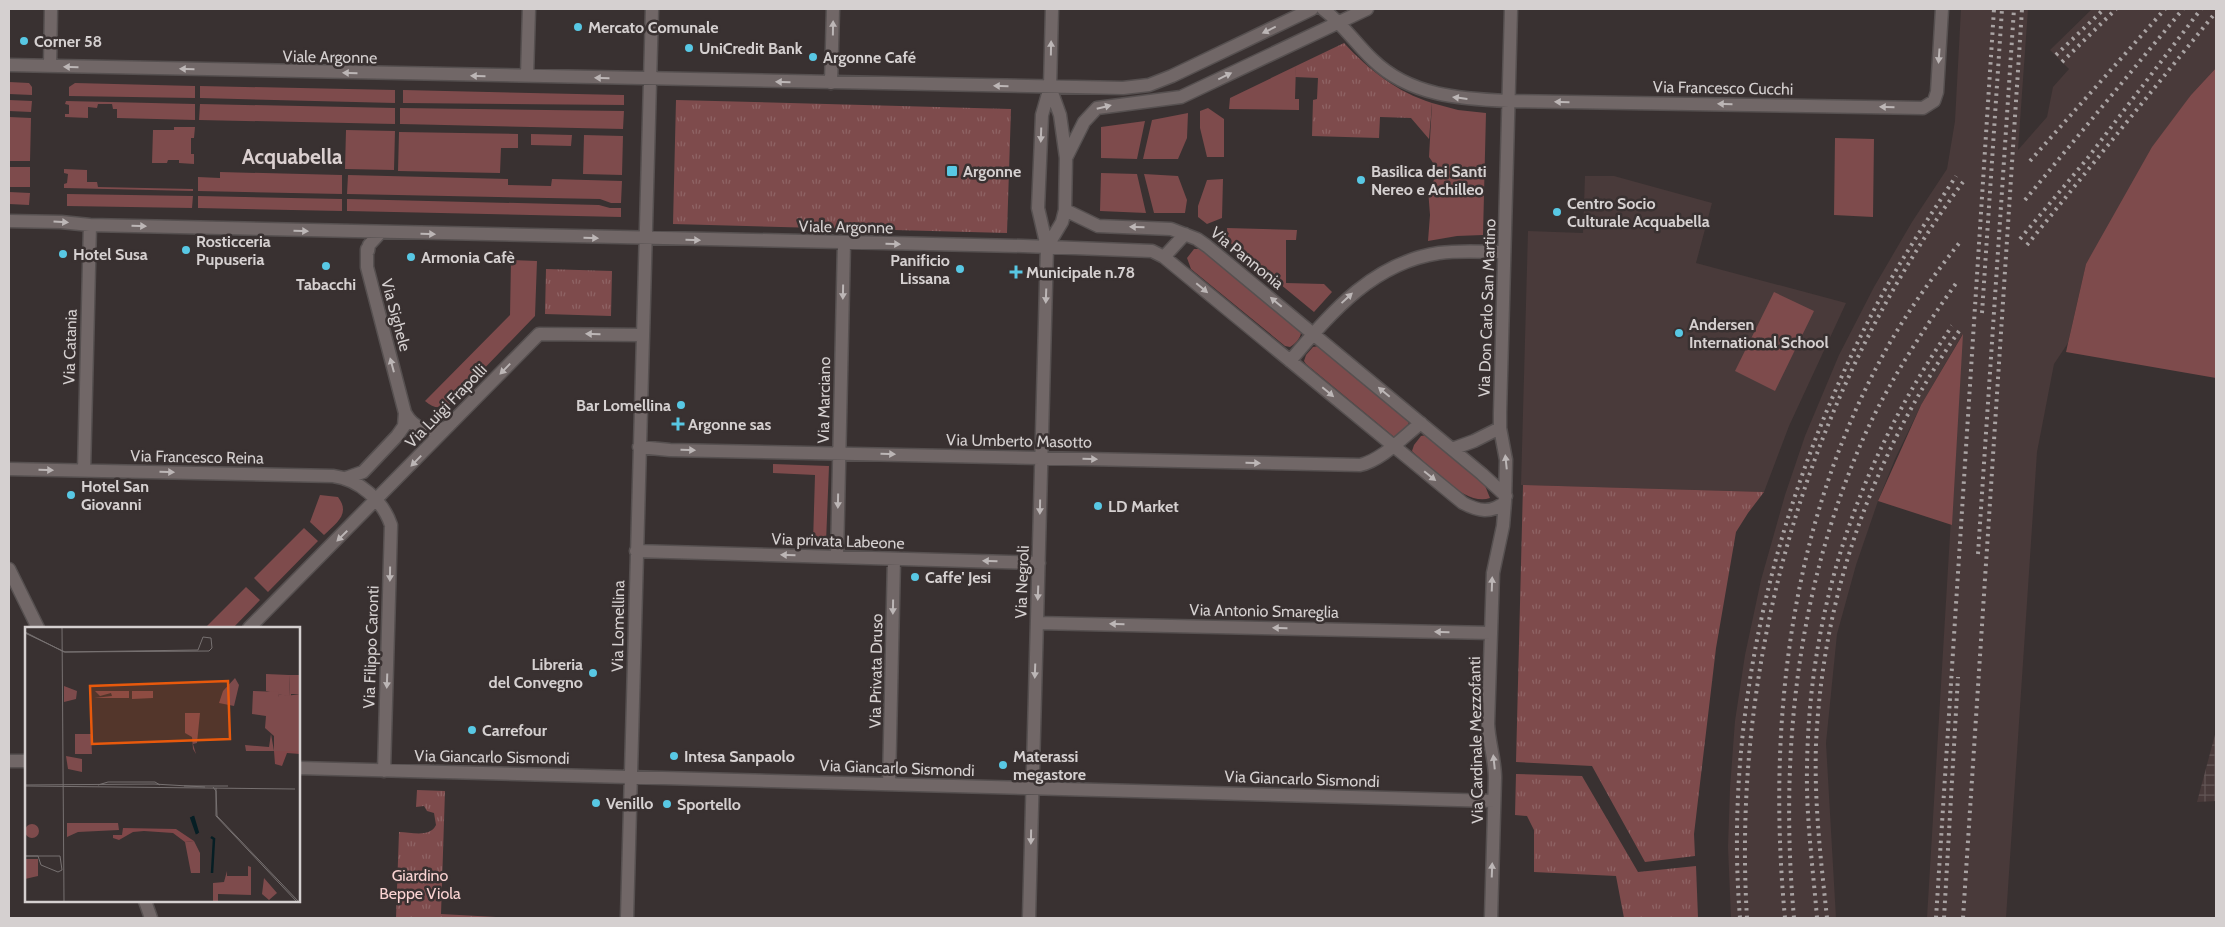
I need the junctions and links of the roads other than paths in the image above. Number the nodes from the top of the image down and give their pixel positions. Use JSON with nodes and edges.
{"nodes":[{"id":1,"x":51,"y":9,"type":"edge"},
{"id":2,"x":529,"y":9,"type":"edge"},
{"id":3,"x":652,"y":9,"type":"edge"},
{"id":4,"x":833,"y":9,"type":"edge"},
{"id":5,"x":1052,"y":9,"type":"edge"},
{"id":6,"x":1312,"y":9,"type":"edge"},
{"id":7,"x":1323,"y":9,"type":"edge"},
{"id":8,"x":1367,"y":9,"type":"edge"},
{"id":9,"x":1512,"y":9,"type":"edge"},
{"id":10,"x":1942,"y":10,"type":"edge"},
{"id":11,"x":1339,"y":21,"type":"junction"},
{"id":12,"x":9,"y":65,"type":"edge"},
{"id":13,"x":50,"y":66,"type":"junction"},
{"id":14,"x":527,"y":76,"type":"junction"},
{"id":15,"x":650,"y":79,"type":"junction"},
{"id":16,"x":831,"y":83,"type":"junction"},
{"id":17,"x":1050,"y":87,"type":"junction"},
{"id":18,"x":1509,"y":100,"type":"junction"},
{"id":19,"x":1066,"y":158,"type":"junction"},
{"id":20,"x":1065,"y":210,"type":"junction"},
{"id":21,"x":9,"y":221,"type":"edge"},
{"id":22,"x":90,"y":225,"type":"junction"},
{"id":23,"x":380,"y":232,"type":"junction"},
{"id":24,"x":1185,"y":234,"type":"junction"},
{"id":25,"x":644,"y":239,"type":"junction"},
{"id":26,"x":844,"y":243,"type":"junction"},
{"id":27,"x":1047,"y":247,"type":"junction"},
{"id":28,"x":1504,"y":252,"type":"junction"},
{"id":29,"x":1164,"y":257,"type":"junction"},
{"id":30,"x":1314,"y":334,"type":"junction"},
{"id":31,"x":642,"y":335,"type":"junction"},
{"id":32,"x":1290,"y":361,"type":"junction"},
{"id":33,"x":404,"y":412,"type":"junction"},
{"id":34,"x":1421,"y":423,"type":"junction"},
{"id":35,"x":450,"y":426,"type":"junction"},
{"id":36,"x":1500,"y":428,"type":"junction"},
{"id":37,"x":1392,"y":446,"type":"junction"},
{"id":38,"x":639,"y":447,"type":"junction"},
{"id":39,"x":1452,"y":449,"type":"junction"},
{"id":40,"x":839,"y":453,"type":"junction"},
{"id":41,"x":1041,"y":458,"type":"junction"},
{"id":42,"x":9,"y":469,"type":"edge"},
{"id":43,"x":84,"y":471,"type":"junction"},
{"id":44,"x":346,"y":478,"type":"junction"},
{"id":45,"x":1506,"y":499,"type":"junction"},
{"id":46,"x":376,"y":501,"type":"junction"},
{"id":47,"x":636,"y":551,"type":"junction"},
{"id":48,"x":837,"y":557,"type":"junction"},
{"id":49,"x":894,"y":559,"type":"junction"},
{"id":50,"x":1039,"y":563,"type":"junction"},
{"id":51,"x":9,"y":569,"type":"edge"},
{"id":52,"x":1037,"y":623,"type":"junction"},
{"id":53,"x":38,"y":627,"type":"edge"},
{"id":54,"x":251,"y":627,"type":"edge"},
{"id":55,"x":1491,"y":632,"type":"junction"},
{"id":56,"x":9,"y":761,"type":"edge"},
{"id":57,"x":25,"y":762,"type":"edge"},
{"id":58,"x":300,"y":768,"type":"edge"},
{"id":59,"x":384,"y":770,"type":"junction"},
{"id":60,"x":630,"y":777,"type":"junction"},
{"id":61,"x":889,"y":784,"type":"junction"},
{"id":62,"x":1032,"y":788,"type":"junction"},
{"id":63,"x":1494,"y":801,"type":"junction"},
{"id":64,"x":145,"y":902,"type":"edge"},
{"id":65,"x":151,"y":918,"type":"edge"},
{"id":66,"x":627,"y":918,"type":"edge"},
{"id":67,"x":1029,"y":918,"type":"edge"},
{"id":68,"x":1491,"y":918,"type":"edge"}],
"edges":[{"from":1,"to":13,"type":"street"},
{"from":2,"to":14,"type":"street"},
{"from":3,"to":15,"type":"street"},
{"from":16,"to":4,"type":"street","one_way":true},
{"from":17,"to":5,"type":"street","one_way":true},
{"from":6,"to":17,"type":"street","name":"Viale Argonne","one_way":true},
{"from":7,"to":11,"type":"street","name":"Via Francesco Cucchi"},
{"from":8,"to":11,"type":"street"},
{"from":9,"to":18,"type":"street","name":"Via Don Carlo San Martino"},
{"from":10,"to":18,"type":"street","name":"Via Francesco Cucchi","one_way":true},
{"from":18,"to":11,"type":"street","name":"Via Francesco Cucchi","one_way":true},
{"from":19,"to":11,"type":"street","one_way":true},
{"from":12,"to":13,"type":"street","name":"Viale Argonne"},
{"from":14,"to":13,"type":"street","name":"Viale Argonne","one_way":true},
{"from":15,"to":14,"type":"street","name":"Viale Argonne","one_way":true},
{"from":16,"to":15,"type":"street","name":"Viale Argonne","one_way":true},
{"from":15,"to":25,"type":"street"},
{"from":17,"to":16,"type":"street","name":"Viale Argonne","one_way":true},
{"from":17,"to":19,"type":"street"},
{"from":17,"to":27,"type":"street","one_way":true},
{"from":18,"to":28,"type":"street","name":"Via Don Carlo San Martino"},
{"from":19,"to":20,"type":"street"},
{"from":24,"to":20,"type":"street","name":"Via Pannonia","one_way":true},
{"from":20,"to":27,"type":"street"},
{"from":21,"to":22,"type":"street","name":"Viale Argonne","one_way":true},
{"from":22,"to":23,"type":"street","name":"Viale Argonne","one_way":true},
{"from":22,"to":43,"type":"street","name":"Via Catania"},
{"from":23,"to":25,"type":"street","name":"Viale Argonne","one_way":true},
{"from":33,"to":23,"type":"street","name":"Via Sighele","one_way":true},
{"from":24,"to":29,"type":"street"},
{"from":30,"to":24,"type":"street","name":"Via Pannonia","one_way":true},
{"from":25,"to":26,"type":"street","name":"Viale Argonne","one_way":true},
{"from":25,"to":31,"type":"street","name":"Via Lomellina"},
{"from":26,"to":27,"type":"street","name":"Viale Argonne","one_way":true},
{"from":26,"to":40,"type":"street","name":"Via Marciano","one_way":true},
{"from":27,"to":29,"type":"street"},
{"from":27,"to":41,"type":"street","name":"Via Negroli","one_way":true},
{"from":30,"to":28,"type":"street","one_way":true},
{"from":28,"to":36,"type":"street","name":"Via Don Carlo San Martino"},
{"from":29,"to":32,"type":"street","one_way":true},
{"from":30,"to":32,"type":"street"},
{"from":34,"to":30,"type":"street","name":"Via Pannonia","one_way":true},
{"from":31,"to":35,"type":"street","name":"Via Luigi Frapolli","one_way":true},
{"from":31,"to":38,"type":"street","name":"Via Lomellina"},
{"from":32,"to":37,"type":"street","one_way":true},
{"from":33,"to":35,"type":"street"},
{"from":33,"to":44,"type":"street","name":"Via Luigi Frapolli"},
{"from":34,"to":37,"type":"street","name":"Via Umberto Masotto"},
{"from":34,"to":39,"type":"street","name":"Via Pannonia"},
{"from":35,"to":46,"type":"street","name":"Via Luigi Frapolli","one_way":true},
{"from":36,"to":39,"type":"street"},
{"from":45,"to":36,"type":"street","name":"Via Don Carlo San Martino","one_way":true},
{"from":41,"to":37,"type":"street","name":"Via Umberto Masotto","one_way":true},
{"from":37,"to":45,"type":"street","one_way":true},
{"from":38,"to":40,"type":"street","name":"Via Umberto Masotto","one_way":true},
{"from":38,"to":47,"type":"street","name":"Via Lomellina"},
{"from":39,"to":45,"type":"street","name":"Via Pannonia"},
{"from":40,"to":41,"type":"street","name":"Via Umberto Masotto","one_way":true},
{"from":40,"to":48,"type":"street","name":"Via Marciano","one_way":true},
{"from":41,"to":50,"type":"street","name":"Via Negroli","one_way":true},
{"from":42,"to":43,"type":"street","name":"Via Francesco Reina","one_way":true},
{"from":43,"to":44,"type":"street","name":"Via Francesco Reina","one_way":true},
{"from":44,"to":46,"type":"street"},
{"from":55,"to":45,"type":"street","name":"Via Cardinale Mezzofanti","one_way":true},
{"from":46,"to":54,"type":"street","name":"Via Luigi Frapolli","one_way":true},
{"from":46,"to":59,"type":"street","name":"Via Filippo Caronti","one_way":true},
{"from":48,"to":47,"type":"street","name":"Via privata Labeone","one_way":true},
{"from":47,"to":60,"type":"street","name":"Via Lomellina"},
{"from":48,"to":49,"type":"street","name":"Via privata Labeone"},
{"from":50,"to":49,"type":"street","name":"Via privata Labeone","one_way":true},
{"from":49,"to":61,"type":"street","name":"Via Privata Druso","one_way":true},
{"from":50,"to":52,"type":"street","name":"Via Negroli","one_way":true},
{"from":51,"to":53,"type":"street"},
{"from":55,"to":52,"type":"street","name":"Via Antonio Smareglia","one_way":true},
{"from":52,"to":62,"type":"street","name":"Via Negroli","one_way":true},
{"from":63,"to":55,"type":"street","name":"Via Cardinale Mezzofanti","one_way":true},
{"from":56,"to":57,"type":"street"},
{"from":58,"to":59,"type":"street","name":"Via Giancarlo Sismondi"},
{"from":59,"to":60,"type":"street","name":"Via Giancarlo Sismondi"},
{"from":60,"to":61,"type":"street","name":"Via Giancarlo Sismondi"},
{"from":60,"to":66,"type":"street","name":"Via Lomellina"},
{"from":61,"to":62,"type":"street","name":"Via Giancarlo Sismondi"},
{"from":62,"to":63,"type":"street","name":"Via Giancarlo Sismondi"},
{"from":62,"to":67,"type":"street","name":"Via Negroli","one_way":true},
{"from":68,"to":63,"type":"street","name":"Via Cardinale Mezzofanti","one_way":true},
{"from":64,"to":65,"type":"street"}]}
